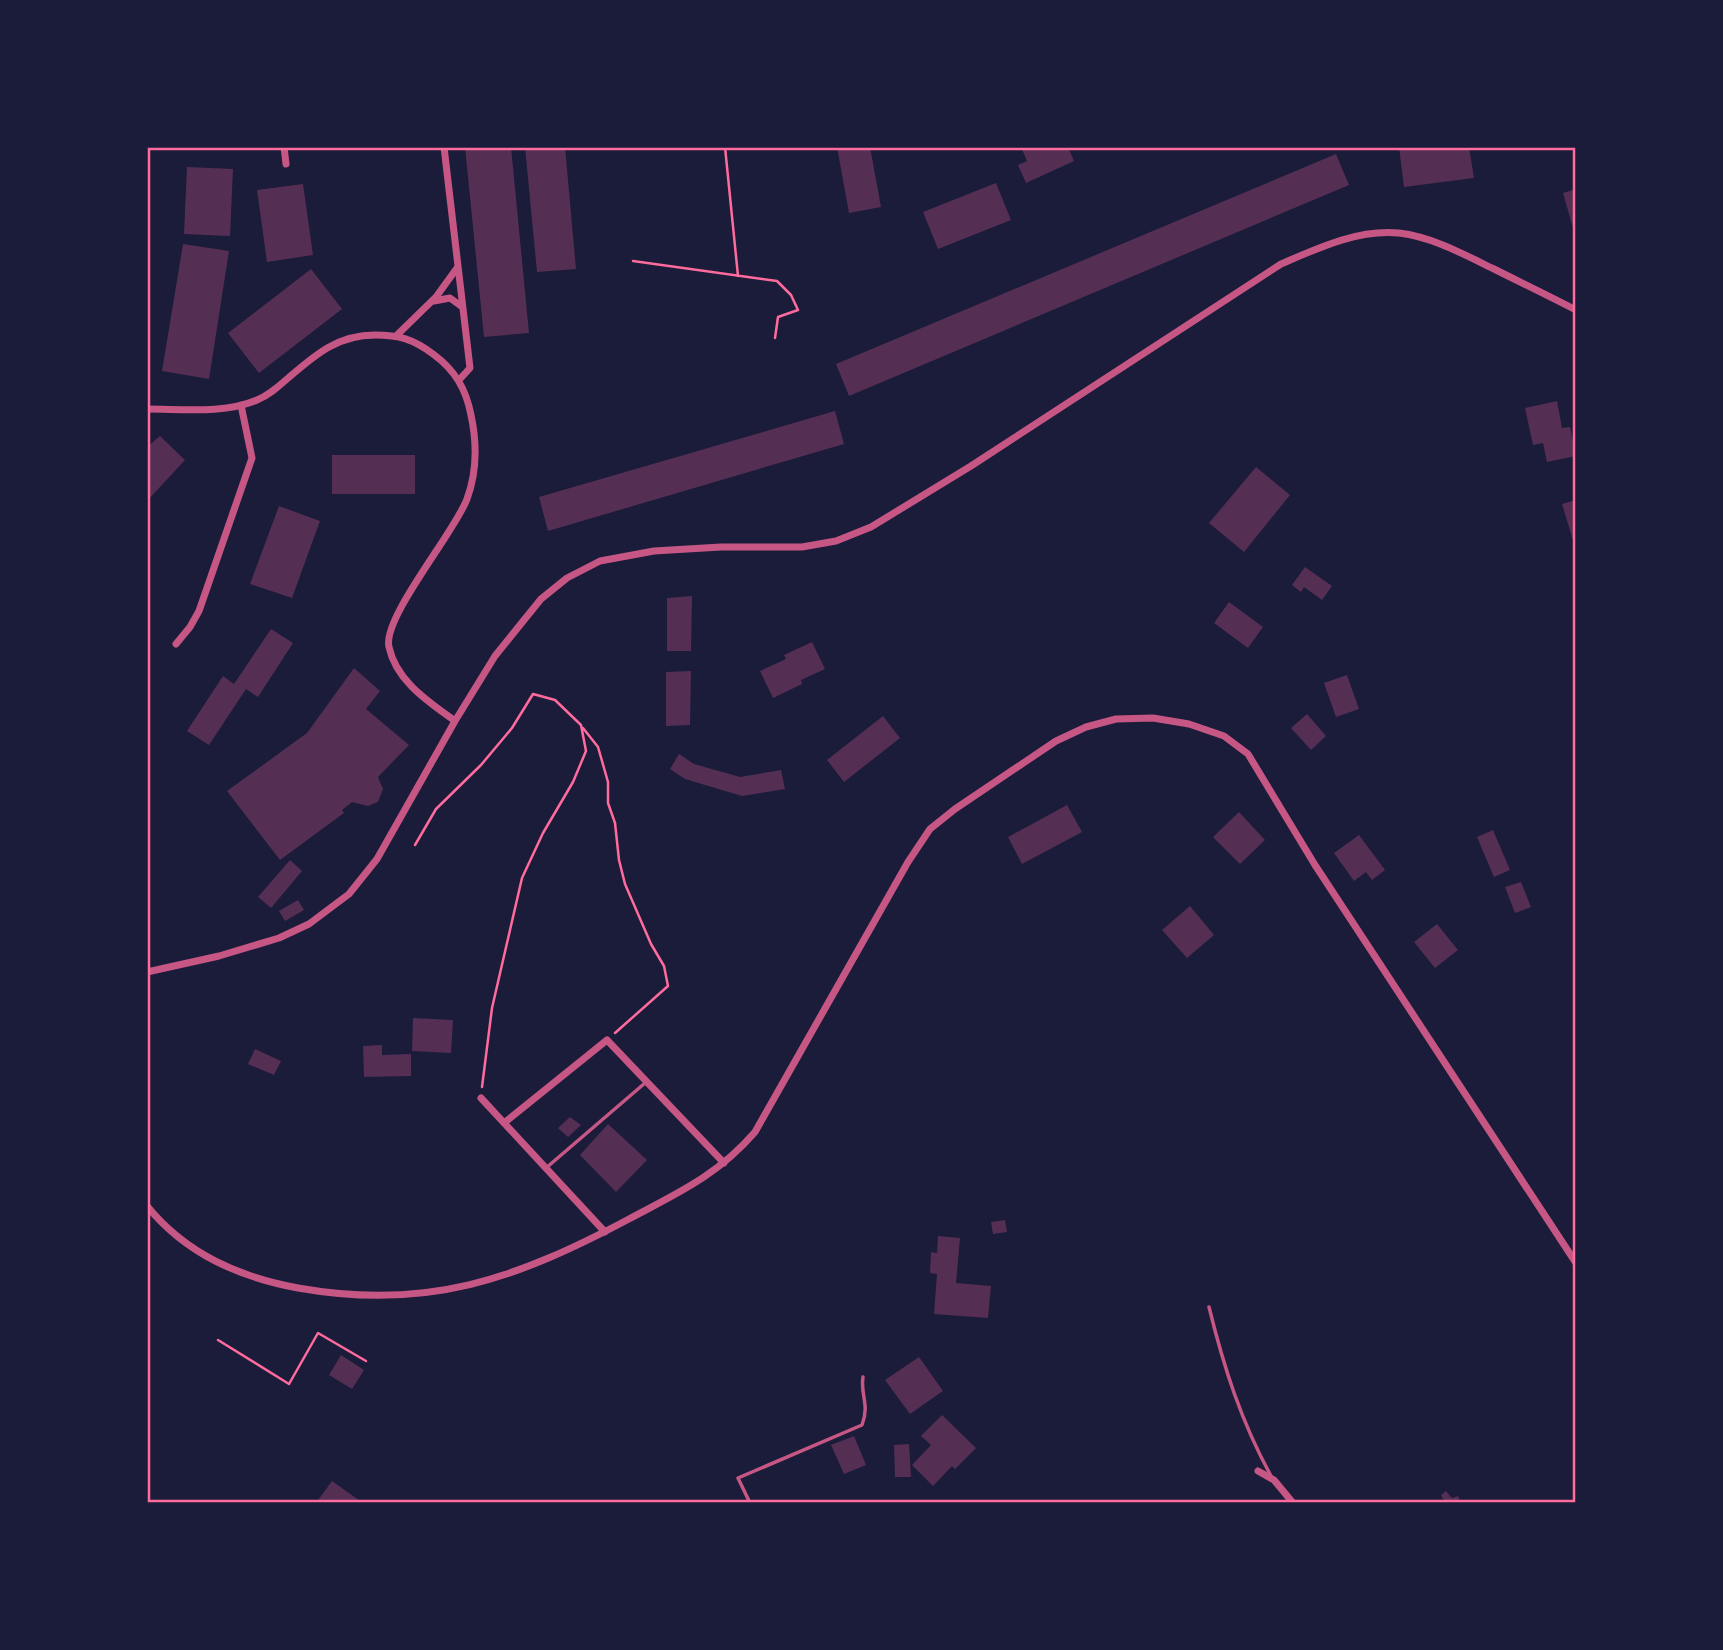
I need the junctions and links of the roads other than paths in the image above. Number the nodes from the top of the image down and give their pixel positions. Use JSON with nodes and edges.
{"nodes":[{"id":1,"x":284,"y":147,"type":"edge"},
{"id":2,"x":444,"y":147,"type":"edge"},
{"id":3,"x":286,"y":164,"type":"dead end"},
{"id":4,"x":457,"y":267,"type":"junction"},
{"id":5,"x":431,"y":302,"type":"junction"},
{"id":6,"x":461,"y":307,"type":"junction"},
{"id":7,"x":1576,"y":310,"type":"edge"},
{"id":8,"x":397,"y":335,"type":"junction"},
{"id":9,"x":459,"y":380,"type":"junction"},
{"id":10,"x":241,"y":405,"type":"junction"},
{"id":11,"x":147,"y":409,"type":"edge"},
{"id":12,"x":176,"y":644,"type":"dead end"},
{"id":13,"x":455,"y":720,"type":"junction"},
{"id":14,"x":147,"y":972,"type":"edge"},
{"id":15,"x":648,"y":1081,"type":"junction"},
{"id":16,"x":481,"y":1097,"type":"road end"},
{"id":17,"x":504,"y":1123,"type":"junction"},
{"id":18,"x":724,"y":1163,"type":"junction"},
{"id":19,"x":546,"y":1168,"type":"junction"},
{"id":20,"x":147,"y":1206,"type":"edge"},
{"id":21,"x":605,"y":1232,"type":"junction"},
{"id":22,"x":1576,"y":1263,"type":"edge"},
{"id":23,"x":1209,"y":1307,"type":"dead end"},
{"id":24,"x":863,"y":1377,"type":"dead end"},
{"id":25,"x":1258,"y":1471,"type":"dead end"},
{"id":26,"x":1274,"y":1480,"type":"junction"},
{"id":27,"x":750,"y":1503,"type":"edge"},
{"id":28,"x":1293,"y":1503,"type":"edge"}],
"edges":[{"from":1,"to":3,"type":"street"},
{"from":2,"to":4,"type":"street"},
{"from":4,"to":5,"type":"street"},
{"from":4,"to":6,"type":"street"},
{"from":5,"to":6,"type":"street"},
{"from":5,"to":8,"type":"street"},
{"from":6,"to":9,"type":"street"},
{"from":7,"to":13,"type":"street"},
{"from":8,"to":9,"type":"street"},
{"from":8,"to":10,"type":"street"},
{"from":9,"to":13,"type":"street"},
{"from":10,"to":11,"type":"street"},
{"from":10,"to":12,"type":"street"},
{"from":13,"to":14,"type":"street"},
{"from":15,"to":17,"type":"street"},
{"from":15,"to":18,"type":"street"},
{"from":15,"to":19,"type":"lane"},
{"from":16,"to":17,"type":"street"},
{"from":17,"to":19,"type":"street"},
{"from":18,"to":21,"type":"street"},
{"from":18,"to":22,"type":"street"},
{"from":19,"to":21,"type":"street"},
{"from":20,"to":21,"type":"street"},
{"from":23,"to":26,"type":"lane"},
{"from":24,"to":27,"type":"lane"},
{"from":25,"to":26,"type":"street"},
{"from":26,"to":28,"type":"street"}]}
